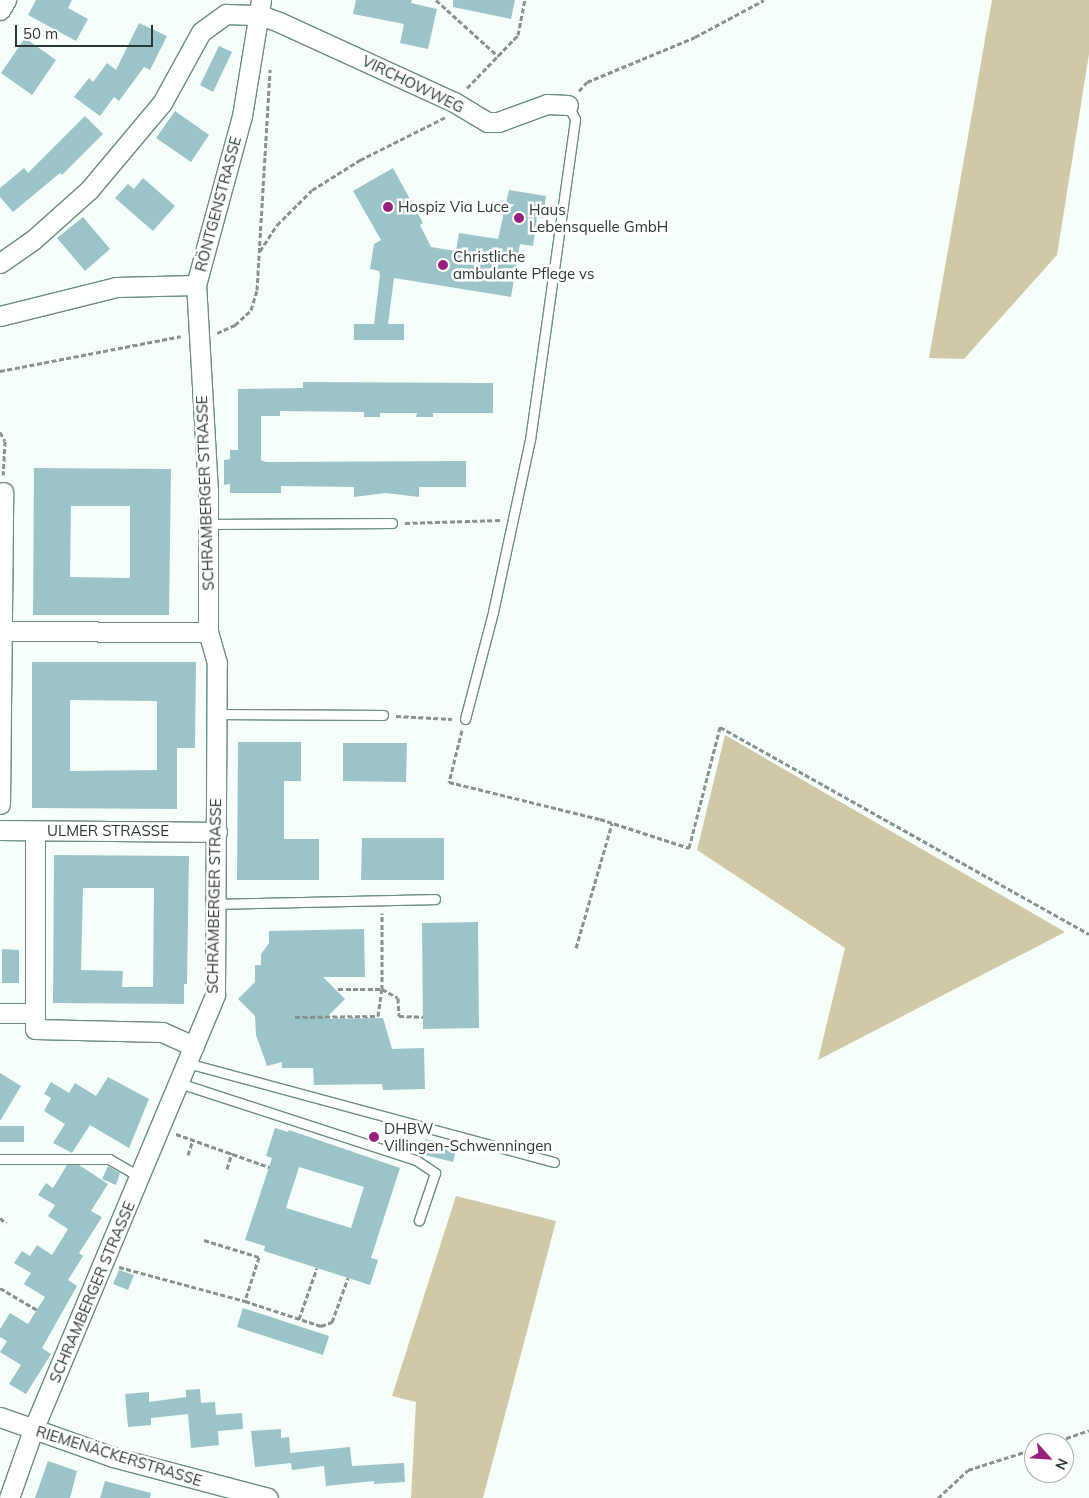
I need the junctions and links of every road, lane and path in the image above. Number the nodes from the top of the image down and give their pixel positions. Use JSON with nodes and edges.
{"nodes":[{"id":1,"x":6,"y":0,"type":"edge"},
{"id":2,"x":436,"y":0,"type":"edge"},
{"id":3,"x":525,"y":0,"type":"edge"},
{"id":4,"x":764,"y":0,"type":"edge"},
{"id":5,"x":261,"y":8,"type":"edge"},
{"id":6,"x":0,"y":10,"type":"edge"},
{"id":7,"x":498,"y":56,"type":"junction"},
{"id":8,"x":270,"y":65,"type":"dead end"},
{"id":9,"x":454,"y":102,"type":"junction"},
{"id":10,"x":568,"y":105,"type":"junction"},
{"id":11,"x":259,"y":253,"type":"junction"},
{"id":12,"x":0,"y":263,"type":"edge"},
{"id":13,"x":196,"y":286,"type":"junction"},
{"id":14,"x":0,"y":316,"type":"edge"},
{"id":15,"x":200,"y":336,"type":"junction"},
{"id":16,"x":0,"y":371,"type":"edge"},
{"id":17,"x":0,"y":432,"type":"edge"},
{"id":18,"x":3,"y":492,"type":"joint"},
{"id":19,"x":512,"y":520,"type":"junction"},
{"id":20,"x":392,"y":523,"type":"joint"},
{"id":21,"x":208,"y":524,"type":"junction"},
{"id":22,"x":1,"y":632,"type":"edge"},
{"id":23,"x":208,"y":632,"type":"junction"},
{"id":24,"x":216,"y":714,"type":"junction"},
{"id":25,"x":382,"y":716,"type":"joint"},
{"id":26,"x":465,"y":719,"type":"junction"},
{"id":27,"x":0,"y":804,"type":"edge"},
{"id":28,"x":612,"y":823,"type":"junction"},
{"id":29,"x":0,"y":830,"type":"edge"},
{"id":30,"x":36,"y":831,"type":"junction"},
{"id":31,"x":217,"y":832,"type":"junction"},
{"id":32,"x":435,"y":899,"type":"dead end"},
{"id":33,"x":382,"y":900,"type":"junction"},
{"id":34,"x":216,"y":904,"type":"junction"},
{"id":35,"x":1089,"y":934,"type":"edge"},
{"id":36,"x":576,"y":948,"type":"dead end"},
{"id":37,"x":338,"y":989,"type":"dead end"},
{"id":38,"x":382,"y":989,"type":"junction"},
{"id":39,"x":0,"y":1013,"type":"edge"},
{"id":40,"x":35,"y":1013,"type":"junction"},
{"id":41,"x":295,"y":1017,"type":"dead end"},
{"id":42,"x":423,"y":1017,"type":"dead end"},
{"id":43,"x":191,"y":1055,"type":"junction"},
{"id":44,"x":179,"y":1083,"type":"junction"},
{"id":45,"x":161,"y":1129,"type":"junction"},
{"id":46,"x":193,"y":1140,"type":"junction"},
{"id":47,"x":232,"y":1153,"type":"junction"},
{"id":48,"x":188,"y":1155,"type":"dead end"},
{"id":49,"x":0,"y":1158,"type":"edge"},
{"id":50,"x":554,"y":1162,"type":"dead end"},
{"id":51,"x":269,"y":1167,"type":"dead end"},
{"id":52,"x":228,"y":1168,"type":"dead end"},
{"id":53,"x":140,"y":1177,"type":"junction"},
{"id":54,"x":0,"y":1218,"type":"edge"},
{"id":55,"x":419,"y":1220,"type":"dead end"},
{"id":56,"x":6,"y":1223,"type":"dead end"},
{"id":57,"x":204,"y":1240,"type":"dead end"},
{"id":58,"x":104,"y":1262,"type":"junction"},
{"id":59,"x":317,"y":1268,"type":"dead end"},
{"id":60,"x":348,"y":1278,"type":"dead end"},
{"id":61,"x":0,"y":1288,"type":"edge"},
{"id":62,"x":245,"y":1301,"type":"junction"},
{"id":63,"x":39,"y":1312,"type":"dead end"},
{"id":64,"x":300,"y":1319,"type":"junction"},
{"id":65,"x":0,"y":1417,"type":"edge"},
{"id":66,"x":33,"y":1430,"type":"junction"},
{"id":67,"x":1089,"y":1430,"type":"edge"},
{"id":68,"x":1074,"y":1435,"type":"edge"},
{"id":69,"x":1024,"y":1452,"type":"edge"},
{"id":70,"x":221,"y":1492,"type":"edge"},
{"id":71,"x":9,"y":1498,"type":"edge"},
{"id":72,"x":268,"y":1498,"type":"edge"},
{"id":73,"x":938,"y":1498,"type":"edge"}],
"edges":[{"from":1,"to":6,"type":"street"},
{"from":2,"to":7,"type":"path"},
{"from":3,"to":7,"type":"path"},
{"from":4,"to":10,"type":"path"},
{"from":5,"to":9,"type":"street","name":"VIRCHOWWEG"},
{"from":5,"to":12,"type":"street"},
{"from":5,"to":13,"type":"street","name":"RÖNTGENSTRASSE"},
{"from":7,"to":9,"type":"path"},
{"from":8,"to":11,"type":"path"},
{"from":9,"to":10,"type":"street","name":"VIRCHOWWEG"},
{"from":9,"to":11,"type":"path"},
{"from":10,"to":19,"type":"lane"},
{"from":11,"to":15,"type":"path"},
{"from":13,"to":14,"type":"street","name":"RÖNTGENSTRASSE"},
{"from":13,"to":15,"type":"street","name":"SCHRAMBERGER STRASSE"},
{"from":15,"to":16,"type":"path"},
{"from":15,"to":21,"type":"street","name":"SCHRAMBERGER STRASSE"},
{"from":17,"to":18,"type":"path"},
{"from":18,"to":22,"type":"street"},
{"from":19,"to":20,"type":"path"},
{"from":19,"to":26,"type":"lane"},
{"from":20,"to":21,"type":"lane"},
{"from":21,"to":23,"type":"street","name":"SCHRAMBERGER STRASSE"},
{"from":22,"to":23,"type":"street"},
{"from":22,"to":27,"type":"street"},
{"from":23,"to":24,"type":"street","name":"SCHRAMBERGER STRASSE"},
{"from":24,"to":25,"type":"lane"},
{"from":24,"to":31,"type":"street","name":"SCHRAMBERGER STRASSE"},
{"from":25,"to":26,"type":"path"},
{"from":26,"to":28,"type":"path"},
{"from":28,"to":35,"type":"path"},
{"from":28,"to":36,"type":"path"},
{"from":29,"to":30,"type":"street","name":"ULMER STRASSE"},
{"from":30,"to":31,"type":"street","name":"ULMER STRASSE"},
{"from":30,"to":40,"type":"street"},
{"from":31,"to":34,"type":"street","name":"SCHRAMBERGER STRASSE"},
{"from":32,"to":33,"type":"lane"},
{"from":33,"to":34,"type":"lane"},
{"from":33,"to":38,"type":"path"},
{"from":34,"to":43,"type":"street","name":"SCHRAMBERGER STRASSE"},
{"from":37,"to":38,"type":"path"},
{"from":38,"to":41,"type":"path"},
{"from":38,"to":42,"type":"path"},
{"from":39,"to":40,"type":"street"},
{"from":40,"to":43,"type":"street"},
{"from":43,"to":44,"type":"street","name":"SCHRAMBERGER STRASSE"},
{"from":43,"to":50,"type":"lane"},
{"from":44,"to":45,"type":"street","name":"SCHRAMBERGER STRASSE"},
{"from":44,"to":55,"type":"lane"},
{"from":45,"to":46,"type":"path"},
{"from":45,"to":53,"type":"street","name":"SCHRAMBERGER STRASSE"},
{"from":46,"to":47,"type":"path"},
{"from":46,"to":48,"type":"path"},
{"from":47,"to":51,"type":"path"},
{"from":47,"to":52,"type":"path"},
{"from":49,"to":53,"type":"lane"},
{"from":53,"to":58,"type":"street","name":"SCHRAMBERGER STRASSE"},
{"from":54,"to":56,"type":"path"},
{"from":57,"to":62,"type":"path"},
{"from":58,"to":62,"type":"path"},
{"from":58,"to":66,"type":"street","name":"SCHRAMBERGER STRASSE"},
{"from":59,"to":64,"type":"path"},
{"from":60,"to":64,"type":"path"},
{"from":61,"to":63,"type":"path"},
{"from":62,"to":64,"type":"path"},
{"from":65,"to":66,"type":"street","name":"RIEMENÄCKERSTRASSE"},
{"from":66,"to":70,"type":"street","name":"RIEMENÄCKERSTRASSE"},
{"from":66,"to":71,"type":"street","name":"SCHRAMBERGER STRASSE"},
{"from":67,"to":68,"type":"path"},
{"from":69,"to":73,"type":"path"},
{"from":70,"to":72,"type":"street","name":"RIEMENÄCKERSTRASSE"}]}
